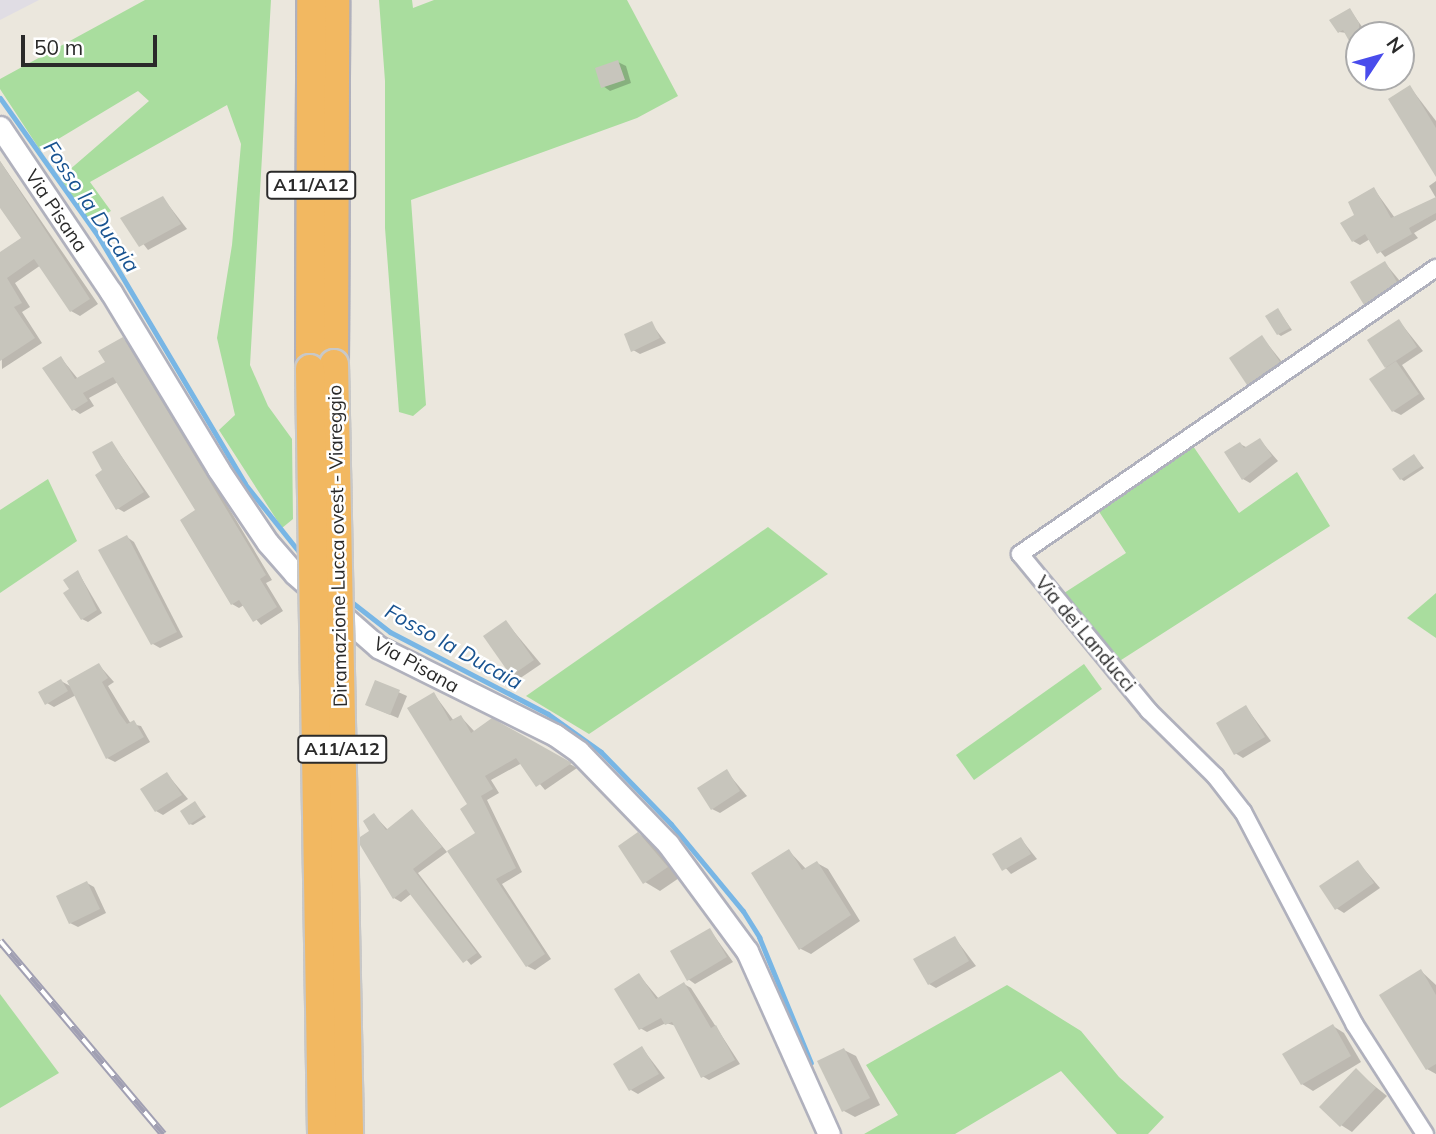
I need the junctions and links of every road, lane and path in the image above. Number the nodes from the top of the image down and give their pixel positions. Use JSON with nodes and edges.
{"nodes":[{"id":1,"x":311,"y":0,"type":"edge"},
{"id":2,"x":335,"y":0,"type":"edge"},
{"id":3,"x":0,"y":127,"type":"edge"},
{"id":4,"x":1436,"y":268,"type":"edge"},
{"id":5,"x":322,"y":367,"type":"junction"},
{"id":6,"x":322,"y":1134,"type":"edge"},
{"id":7,"x":349,"y":1134,"type":"edge"},
{"id":8,"x":829,"y":1134,"type":"edge"},
{"id":9,"x":1425,"y":1134,"type":"edge"}],
"edges":[{"from":1,"to":5,"type":"highway","name":"Diramazione Lucca ovest - Viareggio","number":"A11/A12"},
{"from":2,"to":5,"type":"highway","name":"Diramazione Lucca ovest - Viareggio","number":"A11/A12"},
{"from":3,"to":8,"type":"main road","name":"Via Pisana"},
{"from":4,"to":9,"type":"street","name":"Via dei Landucci"},
{"from":5,"to":6,"type":"highway","name":"Diramazione Lucca ovest - Viareggio","number":"A11/A12","bridge":true},
{"from":5,"to":7,"type":"highway","name":"Diramazione Lucca ovest - Viareggio","number":"A11/A12","bridge":true}]}
